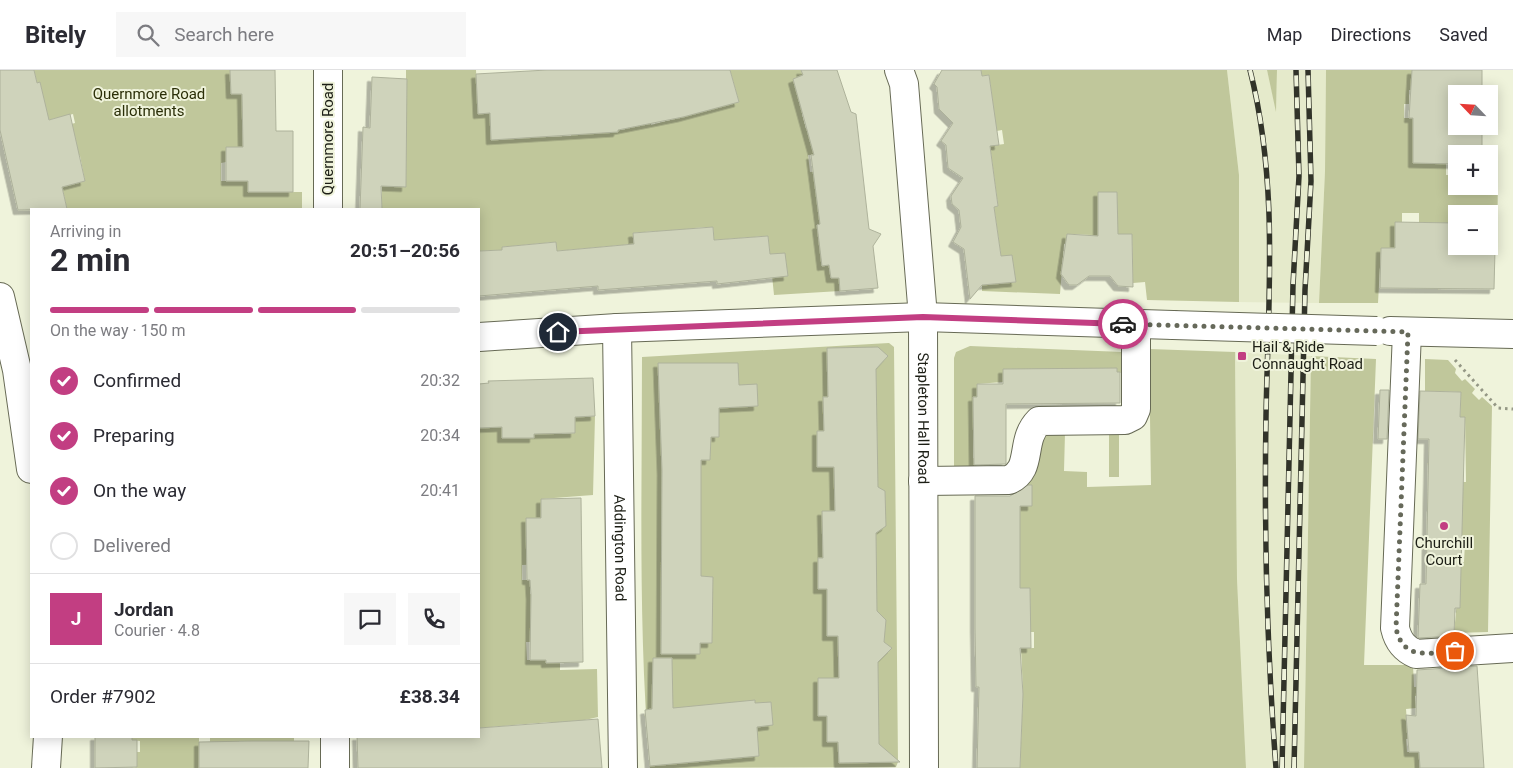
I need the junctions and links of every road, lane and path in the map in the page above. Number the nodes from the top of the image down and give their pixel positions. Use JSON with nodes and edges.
{"nodes":[{"id":1,"x":328,"y":70,"type":"edge"},
{"id":2,"x":900,"y":70,"type":"edge"},
{"id":3,"x":328,"y":208,"type":"edge"},
{"id":4,"x":0,"y":297,"type":"edge"},
{"id":5,"x":923,"y":317,"type":"junction"},
{"id":6,"x":1136,"y":324,"type":"junction"},
{"id":7,"x":616,"y":328,"type":"junction"},
{"id":8,"x":1408,"y":332,"type":"junction"},
{"id":9,"x":1513,"y":334,"type":"edge"},
{"id":10,"x":480,"y":337,"type":"edge"},
{"id":11,"x":1450,"y":355,"type":"dead end"},
{"id":12,"x":16,"y":371,"type":"edge"},
{"id":13,"x":1513,"y":409,"type":"edge"},
{"id":14,"x":30,"y":462,"type":"edge"},
{"id":15,"x":923,"y":481,"type":"junction"},
{"id":16,"x":1513,"y":648,"type":"edge"},
{"id":17,"x":48,"y":738,"type":"edge"},
{"id":18,"x":335,"y":738,"type":"edge"},
{"id":19,"x":46,"y":768,"type":"edge"},
{"id":20,"x":336,"y":768,"type":"edge"},
{"id":21,"x":623,"y":768,"type":"edge"},
{"id":22,"x":924,"y":768,"type":"edge"}],
"edges":[{"from":1,"to":3,"type":"street","name":"Quernmore Road"},
{"from":2,"to":5,"type":"street","name":"Stapleton Hall Road"},
{"from":4,"to":12,"type":"street"},
{"from":5,"to":6,"type":"street"},
{"from":5,"to":7,"type":"street"},
{"from":5,"to":15,"type":"street","name":"Stapleton Hall Road"},
{"from":6,"to":8,"type":"street","bridge":true},
{"from":6,"to":15,"type":"street"},
{"from":7,"to":10,"type":"street"},
{"from":7,"to":21,"type":"street","name":"Addington Road"},
{"from":8,"to":9,"type":"street"},
{"from":8,"to":16,"type":"street"},
{"from":11,"to":13,"type":"path"},
{"from":12,"to":14,"type":"street"},
{"from":15,"to":22,"type":"street","name":"Stapleton Hall Road"},
{"from":17,"to":19,"type":"street"},
{"from":18,"to":20,"type":"street"}]}
